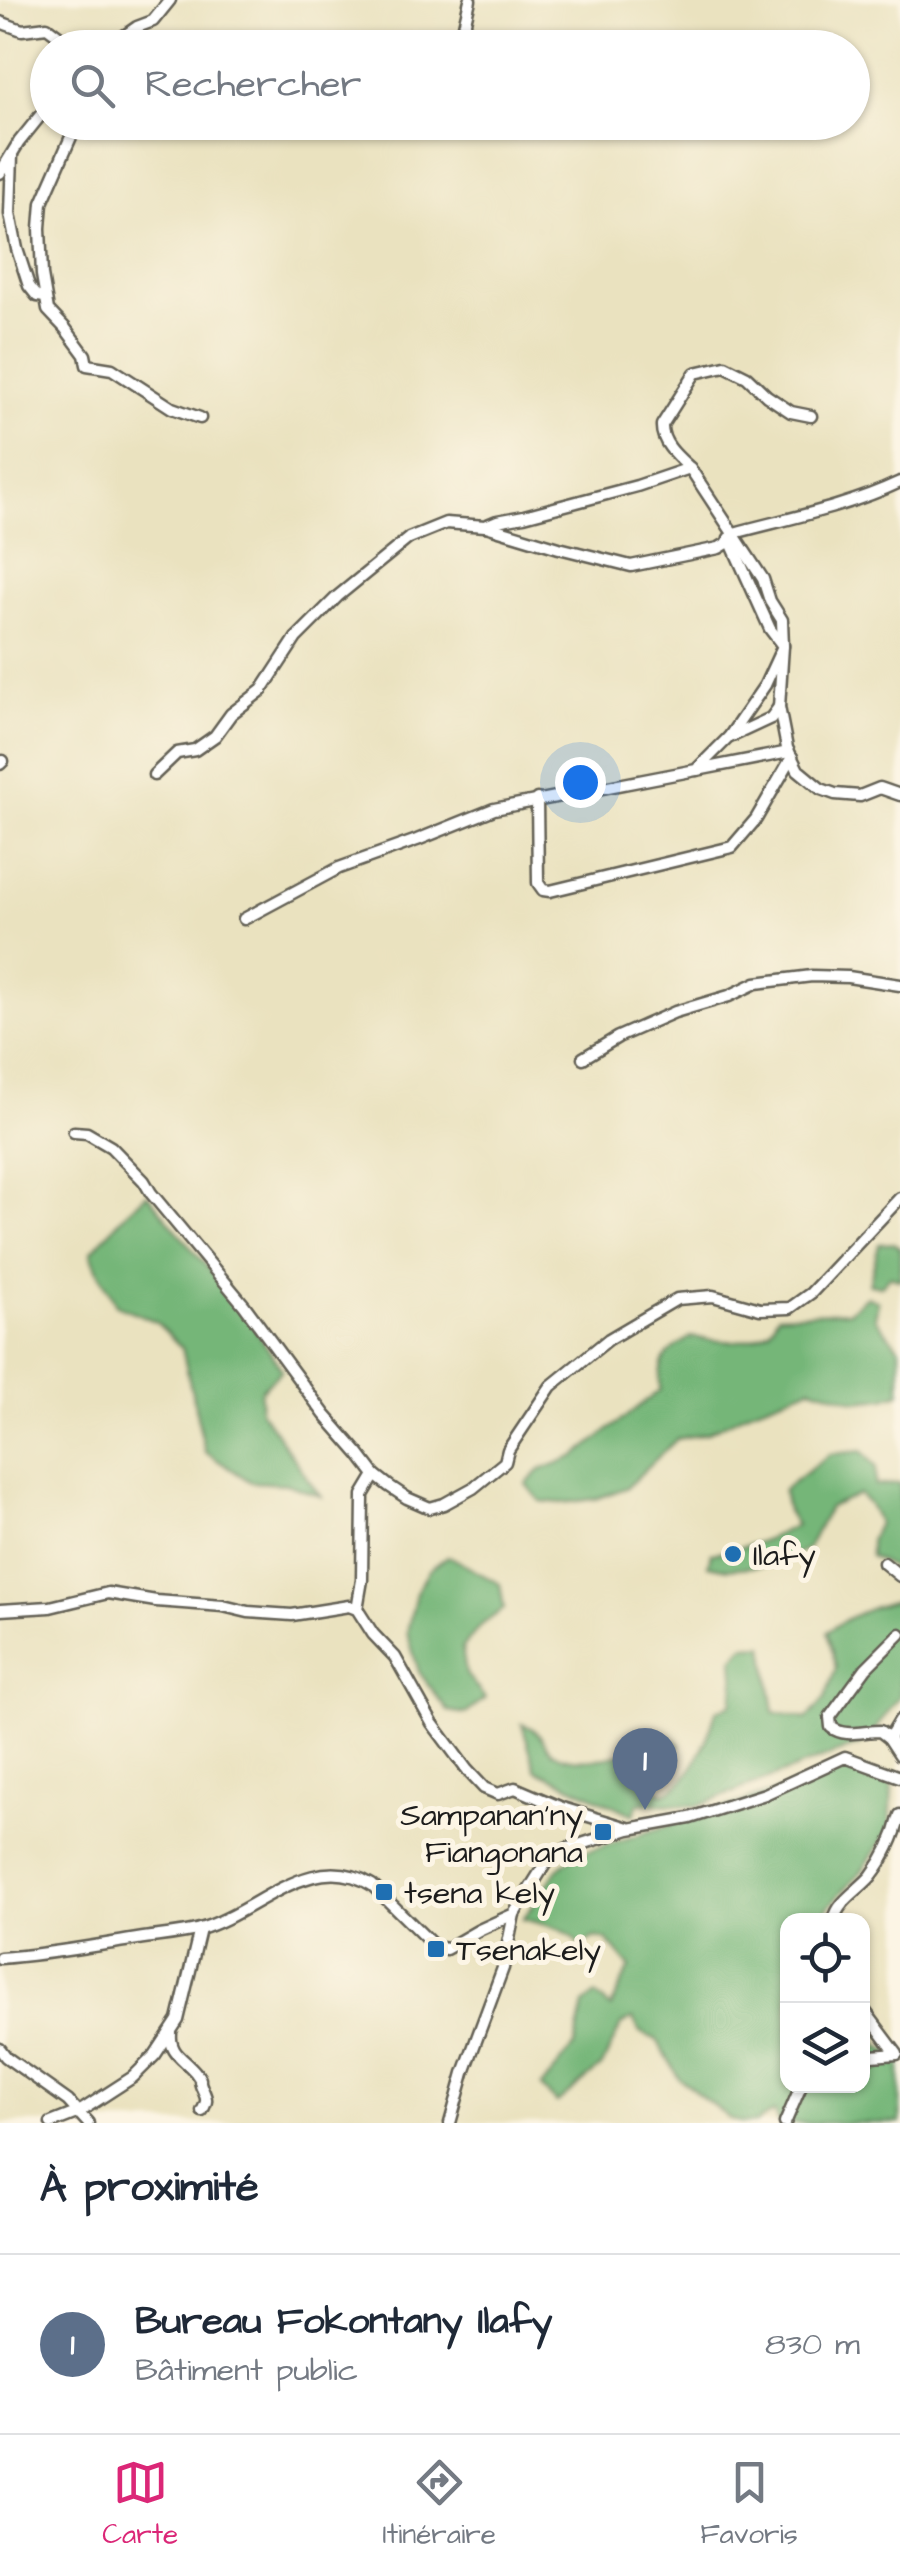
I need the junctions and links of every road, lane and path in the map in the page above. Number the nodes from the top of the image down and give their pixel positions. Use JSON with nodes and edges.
{"nodes":[{"id":1,"x":170,"y":0,"type":"edge"},
{"id":2,"x":470,"y":0,"type":"edge"},
{"id":3,"x":0,"y":22,"type":"edge"},
{"id":4,"x":51,"y":30,"type":"edge"},
{"id":5,"x":133,"y":30,"type":"edge"},
{"id":6,"x":464,"y":30,"type":"edge"},
{"id":7,"x":30,"y":130,"type":"edge"},
{"id":8,"x":70,"y":140,"type":"edge"},
{"id":9,"x":12,"y":155,"type":"junction"},
{"id":10,"x":0,"y":173,"type":"edge"},
{"id":11,"x":45,"y":298,"type":"junction"},
{"id":12,"x":811,"y":416,"type":"dead end"},
{"id":13,"x":200,"y":418,"type":"dead end"},
{"id":14,"x":690,"y":468,"type":"junction"},
{"id":15,"x":900,"y":482,"type":"edge"},
{"id":16,"x":485,"y":526,"type":"junction"},
{"id":17,"x":732,"y":538,"type":"junction"},
{"id":18,"x":784,"y":646,"type":"junction"},
{"id":19,"x":778,"y":708,"type":"junction"},
{"id":20,"x":728,"y":738,"type":"junction"},
{"id":21,"x":791,"y":755,"type":"junction"},
{"id":22,"x":696,"y":770,"type":"junction"},
{"id":23,"x":154,"y":775,"type":"dead end"},
{"id":24,"x":900,"y":795,"type":"edge"},
{"id":25,"x":537,"y":800,"type":"junction"},
{"id":26,"x":244,"y":918,"type":"dead end"},
{"id":27,"x":900,"y":985,"type":"edge"},
{"id":28,"x":583,"y":1058,"type":"dead end"},
{"id":29,"x":74,"y":1132,"type":"dead end"},
{"id":30,"x":900,"y":1198,"type":"edge"},
{"id":31,"x":375,"y":1475,"type":"junction"},
{"id":32,"x":884,"y":1563,"type":"dead end"},
{"id":33,"x":900,"y":1576,"type":"edge"},
{"id":34,"x":357,"y":1609,"type":"junction"},
{"id":35,"x":0,"y":1610,"type":"edge"},
{"id":36,"x":900,"y":1634,"type":"edge"},
{"id":37,"x":900,"y":1720,"type":"edge"},
{"id":38,"x":889,"y":1738,"type":"junction"},
{"id":39,"x":900,"y":1755,"type":"edge"},
{"id":40,"x":900,"y":1779,"type":"edge"},
{"id":41,"x":900,"y":1816,"type":"edge"},
{"id":42,"x":629,"y":1828,"type":"junction"},
{"id":43,"x":835,"y":1913,"type":"edge"},
{"id":44,"x":514,"y":1914,"type":"junction"},
{"id":45,"x":200,"y":1929,"type":"junction"},
{"id":46,"x":0,"y":1958,"type":"edge"},
{"id":47,"x":870,"y":2017,"type":"edge"},
{"id":48,"x":172,"y":2027,"type":"junction"},
{"id":49,"x":0,"y":2049,"type":"edge"},
{"id":50,"x":870,"y":2055,"type":"edge"},
{"id":51,"x":798,"y":2093,"type":"edge"},
{"id":52,"x":202,"y":2111,"type":"dead end"},
{"id":53,"x":78,"y":2112,"type":"junction"},
{"id":54,"x":51,"y":2123,"type":"edge"},
{"id":55,"x":88,"y":2123,"type":"edge"},
{"id":56,"x":450,"y":2123,"type":"edge"},
{"id":57,"x":786,"y":2123,"type":"edge"}],
"edges":[{"from":1,"to":5,"type":"street"},
{"from":2,"to":6,"type":"street"},
{"from":3,"to":4,"type":"street"},
{"from":7,"to":9,"type":"street"},
{"from":8,"to":11,"type":"street"},
{"from":9,"to":10,"type":"street"},
{"from":9,"to":11,"type":"street"},
{"from":11,"to":13,"type":"street"},
{"from":12,"to":14,"type":"street"},
{"from":14,"to":16,"type":"street"},
{"from":14,"to":17,"type":"street"},
{"from":15,"to":17,"type":"street"},
{"from":16,"to":17,"type":"street"},
{"from":16,"to":23,"type":"street"},
{"from":17,"to":18,"type":"street"},
{"from":18,"to":19,"type":"street"},
{"from":18,"to":20,"type":"street"},
{"from":19,"to":20,"type":"street"},
{"from":19,"to":21,"type":"street"},
{"from":20,"to":22,"type":"street"},
{"from":21,"to":22,"type":"street"},
{"from":21,"to":24,"type":"street"},
{"from":21,"to":25,"type":"street"},
{"from":22,"to":25,"type":"street"},
{"from":25,"to":26,"type":"street"},
{"from":27,"to":28,"type":"street"},
{"from":29,"to":31,"type":"street"},
{"from":30,"to":31,"type":"street"},
{"from":31,"to":34,"type":"street"},
{"from":32,"to":33,"type":"street"},
{"from":34,"to":35,"type":"street"},
{"from":34,"to":42,"type":"street"},
{"from":36,"to":38,"type":"street"},
{"from":37,"to":38,"type":"street"},
{"from":38,"to":39,"type":"street"},
{"from":40,"to":42,"type":"street"},
{"from":41,"to":43,"type":"street"},
{"from":42,"to":44,"type":"street"},
{"from":44,"to":45,"type":"street"},
{"from":44,"to":56,"type":"street"},
{"from":45,"to":46,"type":"street"},
{"from":45,"to":48,"type":"street"},
{"from":47,"to":50,"type":"street"},
{"from":48,"to":52,"type":"street"},
{"from":48,"to":53,"type":"street"},
{"from":49,"to":53,"type":"street"},
{"from":51,"to":57,"type":"street"},
{"from":53,"to":54,"type":"street"},
{"from":53,"to":55,"type":"street"}]}
